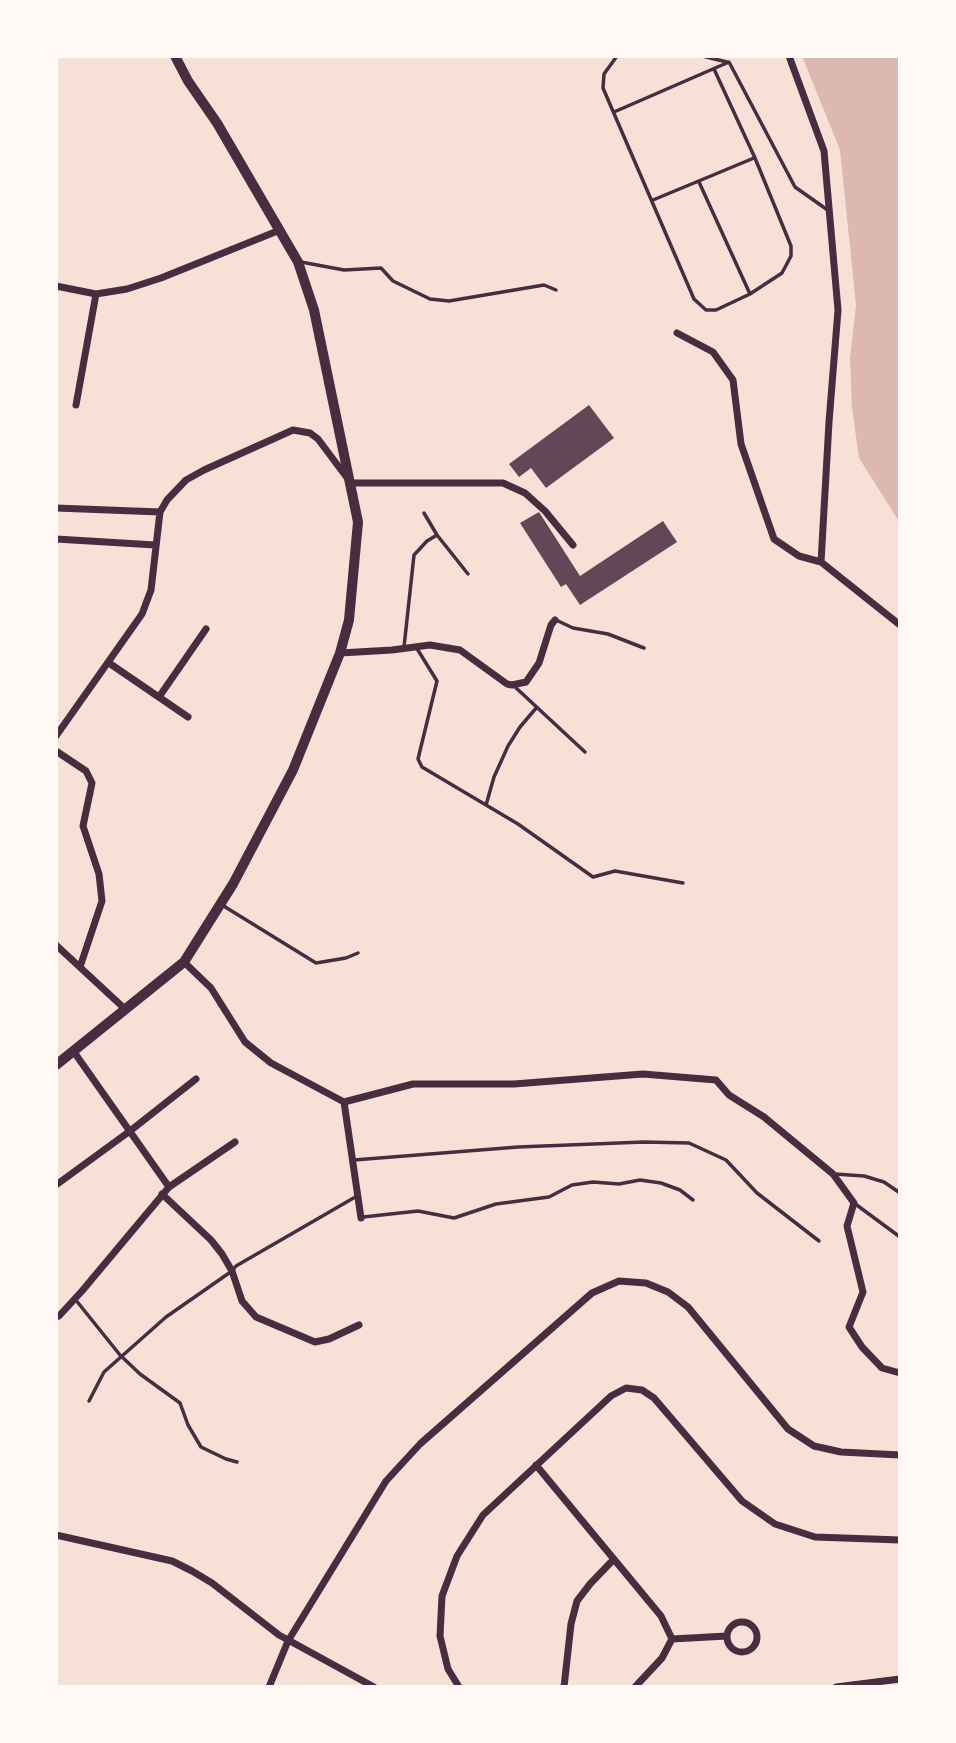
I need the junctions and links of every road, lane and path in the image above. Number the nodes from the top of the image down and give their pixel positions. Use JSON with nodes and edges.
{"nodes":[{"id":1,"x":175,"y":56,"type":"edge"},
{"id":2,"x":617,"y":56,"type":"edge"},
{"id":3,"x":702,"y":56,"type":"edge"},
{"id":4,"x":789,"y":56,"type":"edge"},
{"id":5,"x":729,"y":62,"type":"junction"},
{"id":6,"x":714,"y":69,"type":"junction"},
{"id":7,"x":614,"y":112,"type":"junction"},
{"id":8,"x":755,"y":158,"type":"junction"},
{"id":9,"x":699,"y":182,"type":"junction"},
{"id":10,"x":653,"y":201,"type":"junction"},
{"id":11,"x":829,"y":211,"type":"junction"},
{"id":12,"x":280,"y":230,"type":"junction"},
{"id":13,"x":299,"y":262,"type":"junction"},
{"id":14,"x":56,"y":286,"type":"edge"},
{"id":15,"x":555,"y":290,"type":"dead end"},
{"id":16,"x":96,"y":294,"type":"junction"},
{"id":17,"x":750,"y":294,"type":"junction"},
{"id":18,"x":677,"y":333,"type":"dead end"},
{"id":19,"x":76,"y":405,"type":"dead end"},
{"id":20,"x":351,"y":483,"type":"junction"},
{"id":21,"x":56,"y":508,"type":"edge"},
{"id":22,"x":160,"y":512,"type":"junction"},
{"id":23,"x":424,"y":513,"type":"dead end"},
{"id":24,"x":437,"y":535,"type":"junction"},
{"id":25,"x":56,"y":539,"type":"edge"},
{"id":26,"x":155,"y":545,"type":"junction"},
{"id":27,"x":573,"y":545,"type":"dead end"},
{"id":28,"x":821,"y":562,"type":"junction"},
{"id":29,"x":468,"y":574,"type":"dead end"},
{"id":30,"x":555,"y":620,"type":"joint"},
{"id":31,"x":900,"y":625,"type":"edge"},
{"id":32,"x":206,"y":629,"type":"dead end"},
{"id":33,"x":416,"y":647,"type":"junction"},
{"id":34,"x":644,"y":648,"type":"dead end"},
{"id":35,"x":404,"y":649,"type":"junction"},
{"id":36,"x":340,"y":653,"type":"junction"},
{"id":37,"x":109,"y":663,"type":"junction"},
{"id":38,"x":512,"y":684,"type":"junction"},
{"id":39,"x":159,"y":697,"type":"junction"},
{"id":40,"x":537,"y":707,"type":"junction"},
{"id":41,"x":188,"y":717,"type":"dead end"},
{"id":42,"x":56,"y":736,"type":"edge"},
{"id":43,"x":56,"y":751,"type":"edge"},
{"id":44,"x":585,"y":752,"type":"dead end"},
{"id":45,"x":486,"y":805,"type":"junction"},
{"id":46,"x":683,"y":883,"type":"dead end"},
{"id":47,"x":220,"y":904,"type":"junction"},
{"id":48,"x":56,"y":945,"type":"edge"},
{"id":49,"x":358,"y":953,"type":"dead end"},
{"id":50,"x":184,"y":962,"type":"junction"},
{"id":51,"x":80,"y":967,"type":"junction"},
{"id":52,"x":125,"y":1009,"type":"junction"},
{"id":53,"x":74,"y":1052,"type":"junction"},
{"id":54,"x":56,"y":1065,"type":"edge"},
{"id":55,"x":196,"y":1079,"type":"dead end"},
{"id":56,"x":344,"y":1102,"type":"junction"},
{"id":57,"x":130,"y":1131,"type":"junction"},
{"id":58,"x":235,"y":1142,"type":"dead end"},
{"id":59,"x":352,"y":1160,"type":"junction"},
{"id":60,"x":832,"y":1174,"type":"junction"},
{"id":61,"x":56,"y":1185,"type":"edge"},
{"id":62,"x":169,"y":1187,"type":"junction"},
{"id":63,"x":900,"y":1192,"type":"edge"},
{"id":64,"x":162,"y":1194,"type":"junction"},
{"id":65,"x":357,"y":1196,"type":"junction"},
{"id":66,"x":693,"y":1200,"type":"dead end"},
{"id":67,"x":854,"y":1203,"type":"junction"},
{"id":68,"x":360,"y":1218,"type":"joint"},
{"id":69,"x":900,"y":1237,"type":"edge"},
{"id":70,"x":819,"y":1241,"type":"dead end"},
{"id":71,"x":232,"y":1271,"type":"junction"},
{"id":72,"x":75,"y":1299,"type":"junction"},
{"id":73,"x":56,"y":1317,"type":"edge"},
{"id":74,"x":359,"y":1325,"type":"dead end"},
{"id":75,"x":120,"y":1355,"type":"junction"},
{"id":76,"x":900,"y":1373,"type":"edge"},
{"id":77,"x":89,"y":1401,"type":"dead end"},
{"id":78,"x":900,"y":1455,"type":"edge"},
{"id":79,"x":237,"y":1462,"type":"dead end"},
{"id":80,"x":536,"y":1465,"type":"junction"},
{"id":81,"x":56,"y":1535,"type":"edge"},
{"id":82,"x":900,"y":1541,"type":"edge"},
{"id":83,"x":614,"y":1559,"type":"junction"},
{"id":84,"x":727,"y":1636,"type":"junction"},
{"id":85,"x":672,"y":1639,"type":"junction"},
{"id":86,"x":288,"y":1641,"type":"junction"},
{"id":87,"x":900,"y":1679,"type":"edge"},
{"id":88,"x":268,"y":1687,"type":"edge"},
{"id":89,"x":374,"y":1687,"type":"edge"},
{"id":90,"x":458,"y":1687,"type":"edge"},
{"id":91,"x":564,"y":1687,"type":"edge"},
{"id":92,"x":635,"y":1687,"type":"edge"},
{"id":93,"x":836,"y":1687,"type":"edge"}],
"edges":[{"from":1,"to":12,"type":"main road"},
{"from":2,"to":7,"type":"lane"},
{"from":3,"to":5,"type":"lane"},
{"from":4,"to":11,"type":"street"},
{"from":5,"to":6,"type":"lane"},
{"from":5,"to":11,"type":"lane"},
{"from":6,"to":7,"type":"lane"},
{"from":6,"to":8,"type":"lane"},
{"from":7,"to":10,"type":"lane"},
{"from":8,"to":9,"type":"lane"},
{"from":8,"to":17,"type":"lane"},
{"from":9,"to":10,"type":"lane"},
{"from":9,"to":17,"type":"lane"},
{"from":10,"to":17,"type":"lane"},
{"from":11,"to":28,"type":"street"},
{"from":12,"to":13,"type":"main road"},
{"from":12,"to":16,"type":"street"},
{"from":13,"to":15,"type":"lane"},
{"from":13,"to":20,"type":"main road"},
{"from":14,"to":16,"type":"street"},
{"from":16,"to":19,"type":"street"},
{"from":18,"to":28,"type":"street"},
{"from":20,"to":22,"type":"street"},
{"from":20,"to":27,"type":"street"},
{"from":20,"to":36,"type":"main road"},
{"from":21,"to":22,"type":"street"},
{"from":22,"to":26,"type":"street"},
{"from":23,"to":24,"type":"lane"},
{"from":24,"to":29,"type":"lane"},
{"from":24,"to":35,"type":"lane"},
{"from":25,"to":26,"type":"street"},
{"from":26,"to":37,"type":"street"},
{"from":28,"to":31,"type":"street"},
{"from":30,"to":34,"type":"lane"},
{"from":30,"to":38,"type":"street"},
{"from":32,"to":39,"type":"street"},
{"from":33,"to":35,"type":"street"},
{"from":33,"to":38,"type":"street"},
{"from":33,"to":45,"type":"lane"},
{"from":35,"to":36,"type":"street"},
{"from":36,"to":47,"type":"main road"},
{"from":37,"to":39,"type":"street"},
{"from":37,"to":42,"type":"street"},
{"from":38,"to":40,"type":"lane"},
{"from":39,"to":41,"type":"street"},
{"from":40,"to":44,"type":"lane"},
{"from":40,"to":45,"type":"lane"},
{"from":43,"to":51,"type":"street"},
{"from":45,"to":46,"type":"lane"},
{"from":47,"to":49,"type":"lane"},
{"from":47,"to":50,"type":"main road"},
{"from":48,"to":51,"type":"street"},
{"from":50,"to":52,"type":"main road"},
{"from":50,"to":56,"type":"street"},
{"from":51,"to":52,"type":"street"},
{"from":52,"to":53,"type":"main road"},
{"from":53,"to":54,"type":"main road"},
{"from":53,"to":57,"type":"street"},
{"from":55,"to":57,"type":"street"},
{"from":56,"to":59,"type":"street"},
{"from":56,"to":60,"type":"street"},
{"from":57,"to":61,"type":"street"},
{"from":57,"to":62,"type":"street"},
{"from":58,"to":62,"type":"street"},
{"from":59,"to":65,"type":"street"},
{"from":59,"to":70,"type":"lane"},
{"from":60,"to":63,"type":"lane"},
{"from":60,"to":67,"type":"street"},
{"from":62,"to":64,"type":"street"},
{"from":64,"to":71,"type":"street"},
{"from":64,"to":72,"type":"street"},
{"from":65,"to":68,"type":"street"},
{"from":65,"to":71,"type":"lane"},
{"from":66,"to":68,"type":"lane"},
{"from":67,"to":69,"type":"lane"},
{"from":67,"to":76,"type":"street"},
{"from":71,"to":74,"type":"street"},
{"from":71,"to":75,"type":"lane"},
{"from":72,"to":73,"type":"street"},
{"from":72,"to":75,"type":"lane"},
{"from":75,"to":77,"type":"lane"},
{"from":75,"to":79,"type":"lane"},
{"from":78,"to":86,"type":"street"},
{"from":80,"to":82,"type":"street"},
{"from":80,"to":83,"type":"street"},
{"from":80,"to":90,"type":"street"},
{"from":81,"to":86,"type":"street"},
{"from":83,"to":85,"type":"street"},
{"from":83,"to":91,"type":"street"},
{"from":84,"to":84,"type":"street"},
{"from":84,"to":85,"type":"street"},
{"from":85,"to":92,"type":"street"},
{"from":86,"to":88,"type":"street"},
{"from":86,"to":89,"type":"street"},
{"from":87,"to":93,"type":"street"}]}
